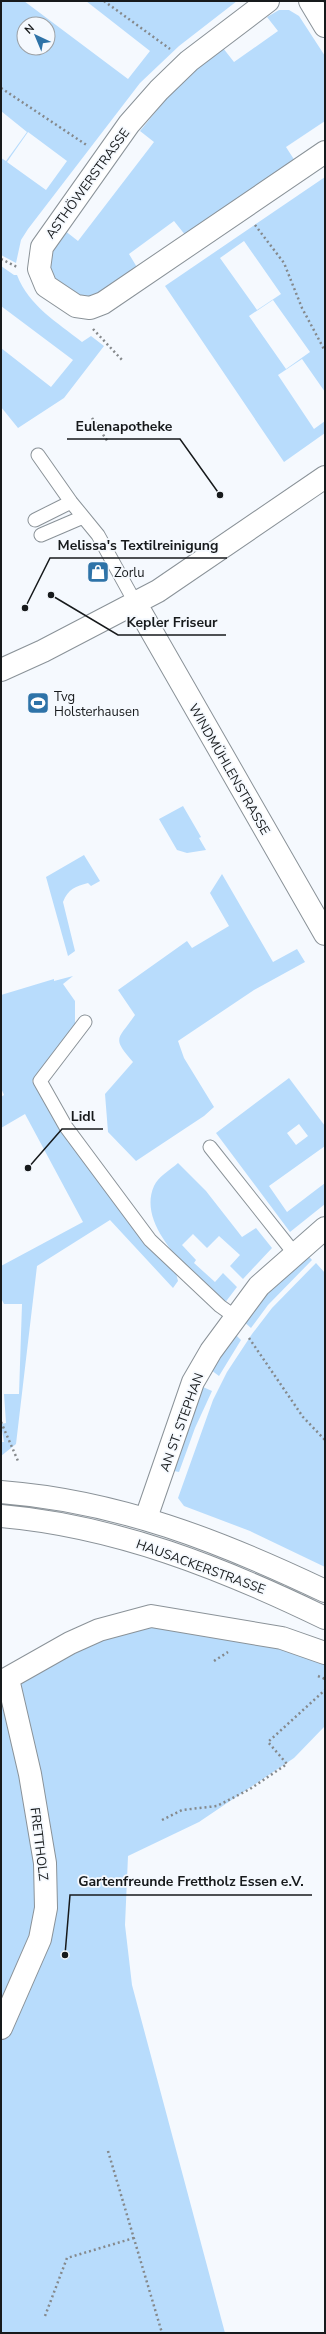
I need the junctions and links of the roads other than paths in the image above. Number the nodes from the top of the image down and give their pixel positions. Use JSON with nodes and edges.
{"nodes":[{"id":1,"x":268,"y":1,"type":"edge"},
{"id":2,"x":310,"y":1,"type":"edge"},
{"id":3,"x":325,"y":26,"type":"edge"},
{"id":4,"x":325,"y":152,"type":"edge"},
{"id":5,"x":38,"y":454,"type":"dead end"},
{"id":6,"x":323,"y":480,"type":"edge"},
{"id":7,"x":71,"y":502,"type":"junction"},
{"id":8,"x":83,"y":516,"type":"junction"},
{"id":9,"x":35,"y":520,"type":"dead end"},
{"id":10,"x":41,"y":535,"type":"dead end"},
{"id":11,"x":136,"y":604,"type":"junction"},
{"id":12,"x":1,"y":670,"type":"edge"},
{"id":13,"x":325,"y":934,"type":"edge"},
{"id":14,"x":85,"y":1022,"type":"dead end"},
{"id":15,"x":210,"y":1147,"type":"dead end"},
{"id":16,"x":325,"y":1228,"type":"edge"},
{"id":17,"x":294,"y":1253,"type":"junction"},
{"id":18,"x":232,"y":1319,"type":"junction"},
{"id":19,"x":1,"y":1492,"type":"edge"},
{"id":20,"x":1,"y":1516,"type":"edge"},
{"id":21,"x":146,"y":1518,"type":"junction"},
{"id":22,"x":325,"y":1591,"type":"edge"},
{"id":23,"x":325,"y":1618,"type":"edge"},
{"id":24,"x":325,"y":1653,"type":"edge"},
{"id":25,"x":4,"y":1680,"type":"edge"},
{"id":26,"x":1,"y":2028,"type":"edge"}],
"edges":[{"from":1,"to":4,"type":"street","name":"ASTHÖWERSTRASSE"},
{"from":2,"to":3,"type":"street"},
{"from":5,"to":7,"type":"lane"},
{"from":6,"to":11,"type":"street"},
{"from":7,"to":8,"type":"lane"},
{"from":7,"to":9,"type":"lane"},
{"from":8,"to":10,"type":"lane"},
{"from":8,"to":11,"type":"lane"},
{"from":11,"to":12,"type":"street"},
{"from":11,"to":13,"type":"street","name":"WINDMÜHLENSTRASSE"},
{"from":14,"to":18,"type":"lane"},
{"from":15,"to":17,"type":"lane"},
{"from":16,"to":17,"type":"street","name":"AN ST. STEPHAN"},
{"from":17,"to":18,"type":"street","name":"AN ST. STEPHAN"},
{"from":18,"to":21,"type":"street","name":"AN ST. STEPHAN"},
{"from":19,"to":21,"type":"street","name":"HAUSACKERSTRASSE"},
{"from":20,"to":23,"type":"street","name":"HAUSACKERSTRASSE"},
{"from":21,"to":22,"type":"street","name":"HAUSACKERSTRASSE"},
{"from":24,"to":25,"type":"street","name":"FRETTHOLZ"},
{"from":25,"to":26,"type":"street","name":"FRETTHOLZ"}]}
